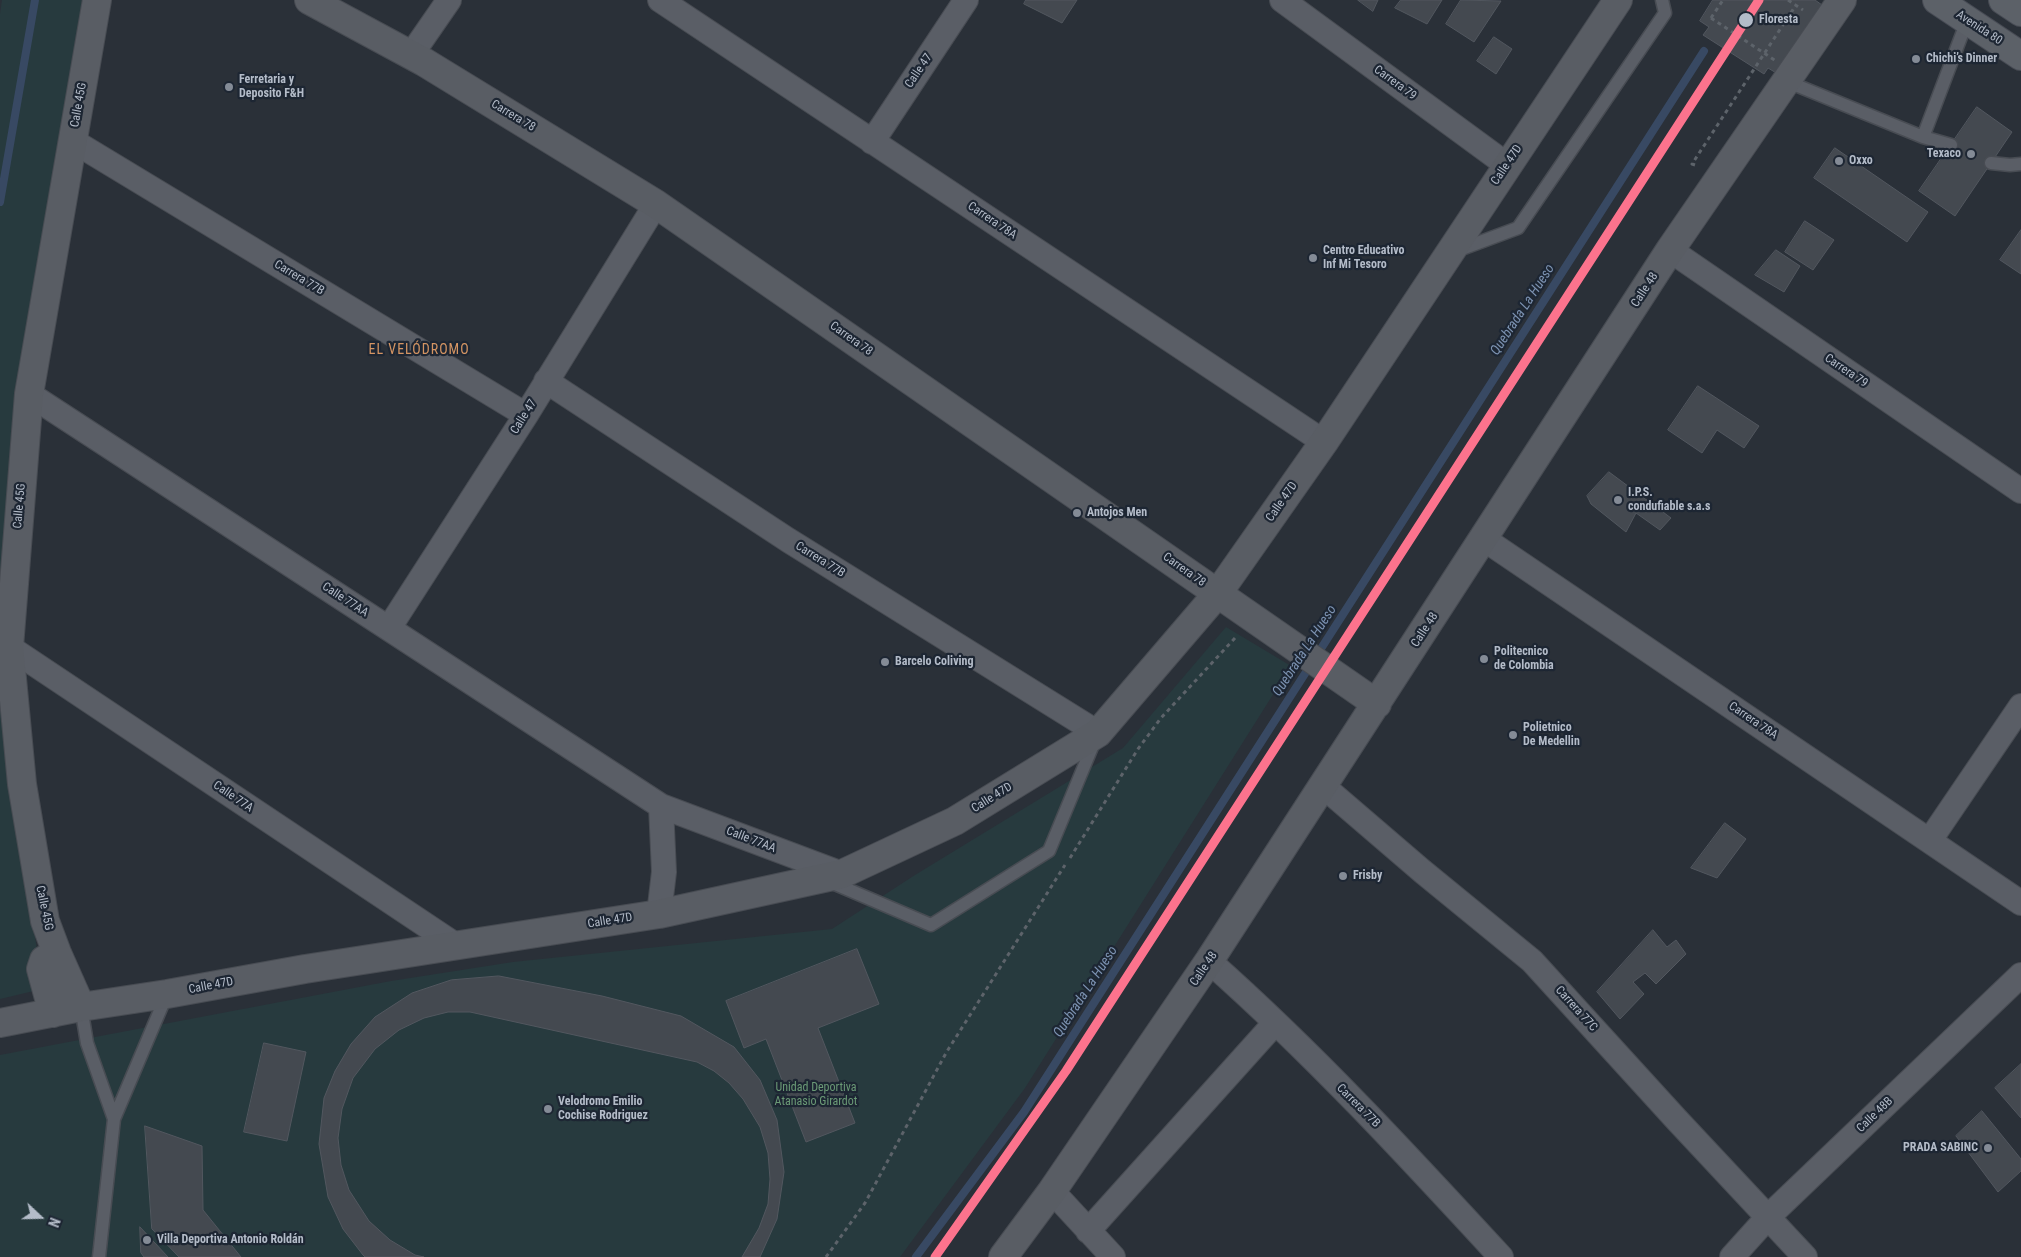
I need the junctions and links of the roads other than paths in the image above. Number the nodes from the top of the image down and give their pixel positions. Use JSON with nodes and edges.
{"nodes":[{"id":1,"x":97,"y":0,"type":"edge"},
{"id":2,"x":309,"y":0,"type":"edge"},
{"id":3,"x":449,"y":0,"type":"edge"},
{"id":4,"x":660,"y":0,"type":"edge"},
{"id":5,"x":966,"y":0,"type":"edge"},
{"id":6,"x":1282,"y":0,"type":"edge"},
{"id":7,"x":1618,"y":0,"type":"edge"},
{"id":8,"x":1662,"y":0,"type":"edge"},
{"id":9,"x":1842,"y":0,"type":"edge"},
{"id":10,"x":1937,"y":0,"type":"edge"},
{"id":11,"x":2003,"y":0,"type":"edge"},
{"id":12,"x":2021,"y":12,"type":"edge"},
{"id":13,"x":1967,"y":21,"type":"junction"},
{"id":14,"x":411,"y":55,"type":"junction"},
{"id":15,"x":2021,"y":56,"type":"edge"},
{"id":16,"x":1780,"y":73,"type":"junction"},
{"id":17,"x":1923,"y":137,"type":"junction"},
{"id":18,"x":73,"y":140,"type":"junction"},
{"id":19,"x":872,"y":142,"type":"junction"},
{"id":20,"x":1951,"y":145,"type":"dead end"},
{"id":21,"x":1991,"y":163,"type":"dead end"},
{"id":22,"x":2021,"y":164,"type":"edge"},
{"id":23,"x":1507,"y":165,"type":"junction"},
{"id":24,"x":656,"y":204,"type":"junction"},
{"id":25,"x":1670,"y":250,"type":"junction"},
{"id":26,"x":1448,"y":254,"type":"junction"},
{"id":27,"x":546,"y":381,"type":"junction"},
{"id":28,"x":29,"y":394,"type":"junction"},
{"id":29,"x":526,"y":415,"type":"junction"},
{"id":30,"x":1324,"y":442,"type":"junction"},
{"id":31,"x":2021,"y":491,"type":"edge"},
{"id":32,"x":1484,"y":539,"type":"junction"},
{"id":33,"x":1218,"y":593,"type":"junction"},
{"id":34,"x":389,"y":628,"type":"junction"},
{"id":35,"x":9,"y":648,"type":"junction"},
{"id":36,"x":1377,"y":704,"type":"junction"},
{"id":37,"x":2021,"y":706,"type":"edge"},
{"id":38,"x":1098,"y":733,"type":"junction"},
{"id":39,"x":1323,"y":786,"type":"junction"},
{"id":40,"x":661,"y":806,"type":"junction"},
{"id":41,"x":1930,"y":840,"type":"junction"},
{"id":42,"x":832,"y":876,"type":"junction"},
{"id":43,"x":2021,"y":903,"type":"edge"},
{"id":44,"x":658,"y":914,"type":"junction"},
{"id":45,"x":457,"y":946,"type":"junction"},
{"id":46,"x":56,"y":953,"type":"junction"},
{"id":47,"x":1209,"y":962,"type":"junction"},
{"id":48,"x":2021,"y":975,"type":"edge"},
{"id":49,"x":167,"y":994,"type":"junction"},
{"id":50,"x":81,"y":1007,"type":"junction"},
{"id":51,"x":48,"y":1014,"type":"junction"},
{"id":52,"x":0,"y":1023,"type":"edge"},
{"id":53,"x":1275,"y":1023,"type":"junction"},
{"id":54,"x":114,"y":1119,"type":"junction"},
{"id":55,"x":1052,"y":1191,"type":"junction"},
{"id":56,"x":1769,"y":1216,"type":"junction"},
{"id":57,"x":1088,"y":1231,"type":"junction"},
{"id":58,"x":99,"y":1257,"type":"edge"},
{"id":59,"x":1004,"y":1257,"type":"edge"},
{"id":60,"x":1113,"y":1257,"type":"edge"},
{"id":61,"x":1501,"y":1257,"type":"edge"},
{"id":62,"x":1732,"y":1257,"type":"edge"},
{"id":63,"x":1805,"y":1257,"type":"edge"}],
"edges":[{"from":1,"to":18,"type":"main road","name":"Calle 45G"},
{"from":2,"to":14,"type":"main road","name":"Carrera 78"},
{"from":3,"to":14,"type":"street"},
{"from":4,"to":19,"type":"street","name":"Carrera 78A"},
{"from":5,"to":19,"type":"street","name":"Calle 47"},
{"from":6,"to":23,"type":"street","name":"Carrera 79"},
{"from":7,"to":23,"type":"main road","name":"Calle 47D"},
{"from":8,"to":26,"type":"lane"},
{"from":9,"to":16,"type":"main road","name":"Calle 48"},
{"from":10,"to":13,"type":"main road","name":"Avenida 80"},
{"from":11,"to":12,"type":"main road"},
{"from":13,"to":15,"type":"main road","name":"Avenida 80"},
{"from":13,"to":17,"type":"lane"},
{"from":14,"to":24,"type":"main road","name":"Carrera 78"},
{"from":16,"to":17,"type":"lane"},
{"from":16,"to":25,"type":"main road","name":"Calle 48"},
{"from":17,"to":20,"type":"lane"},
{"from":18,"to":28,"type":"main road","name":"Calle 45G"},
{"from":18,"to":29,"type":"street","name":"Carrera 77B"},
{"from":19,"to":30,"type":"street","name":"Carrera 78A"},
{"from":21,"to":22,"type":"lane"},
{"from":23,"to":26,"type":"main road","name":"Calle 47D"},
{"from":24,"to":27,"type":"street","name":"Calle 47"},
{"from":24,"to":33,"type":"main road","name":"Carrera 78"},
{"from":25,"to":31,"type":"street","name":"Carrera 79"},
{"from":25,"to":32,"type":"main road","name":"Calle 48"},
{"from":26,"to":30,"type":"main road","name":"Calle 47D"},
{"from":27,"to":29,"type":"street","name":"Calle 47"},
{"from":27,"to":38,"type":"street","name":"Carrera 77B"},
{"from":28,"to":34,"type":"street","name":"Calle 77AA"},
{"from":28,"to":35,"type":"main road","name":"Calle 45G"},
{"from":29,"to":34,"type":"street","name":"Calle 47"},
{"from":30,"to":33,"type":"main road","name":"Calle 47D"},
{"from":32,"to":36,"type":"main road","name":"Calle 48"},
{"from":32,"to":41,"type":"street","name":"Carrera 78A"},
{"from":33,"to":36,"type":"main road","name":"Carrera 78"},
{"from":33,"to":38,"type":"main road","name":"Calle 47D"},
{"from":34,"to":40,"type":"street","name":"Calle 77AA"},
{"from":35,"to":45,"type":"street","name":"Calle 77A"},
{"from":35,"to":46,"type":"main road","name":"Calle 45G"},
{"from":36,"to":39,"type":"main road","name":"Calle 48"},
{"from":37,"to":41,"type":"street"},
{"from":38,"to":42,"type":"main road","name":"Calle 47D"},
{"from":38,"to":42,"type":"lane"},
{"from":39,"to":47,"type":"main road","name":"Calle 48"},
{"from":39,"to":56,"type":"street","name":"Carrera 77C"},
{"from":40,"to":42,"type":"street","name":"Calle 77AA"},
{"from":40,"to":44,"type":"street"},
{"from":41,"to":43,"type":"street","name":"Carrera 78A"},
{"from":42,"to":44,"type":"main road","name":"Calle 47D"},
{"from":44,"to":45,"type":"main road","name":"Calle 47D"},
{"from":45,"to":49,"type":"main road","name":"Calle 47D"},
{"from":46,"to":50,"type":"main road","name":"Calle 45G"},
{"from":46,"to":51,"type":"main road"},
{"from":47,"to":53,"type":"street","name":"Carrera 77B"},
{"from":47,"to":55,"type":"main road","name":"Calle 48"},
{"from":48,"to":56,"type":"street","name":"Calle 48B"},
{"from":49,"to":50,"type":"main road","name":"Calle 47D"},
{"from":49,"to":54,"type":"lane"},
{"from":50,"to":51,"type":"main road","name":"Calle 47D"},
{"from":50,"to":54,"type":"lane"},
{"from":51,"to":52,"type":"main road","name":"Calle 47D"},
{"from":53,"to":57,"type":"street"},
{"from":53,"to":61,"type":"street","name":"Carrera 77B"},
{"from":54,"to":58,"type":"lane"},
{"from":55,"to":57,"type":"street"},
{"from":55,"to":59,"type":"main road","name":"Calle 48"},
{"from":56,"to":62,"type":"street","name":"Calle 48B"},
{"from":56,"to":63,"type":"street","name":"Carrera 77C"},
{"from":57,"to":60,"type":"street"}]}
